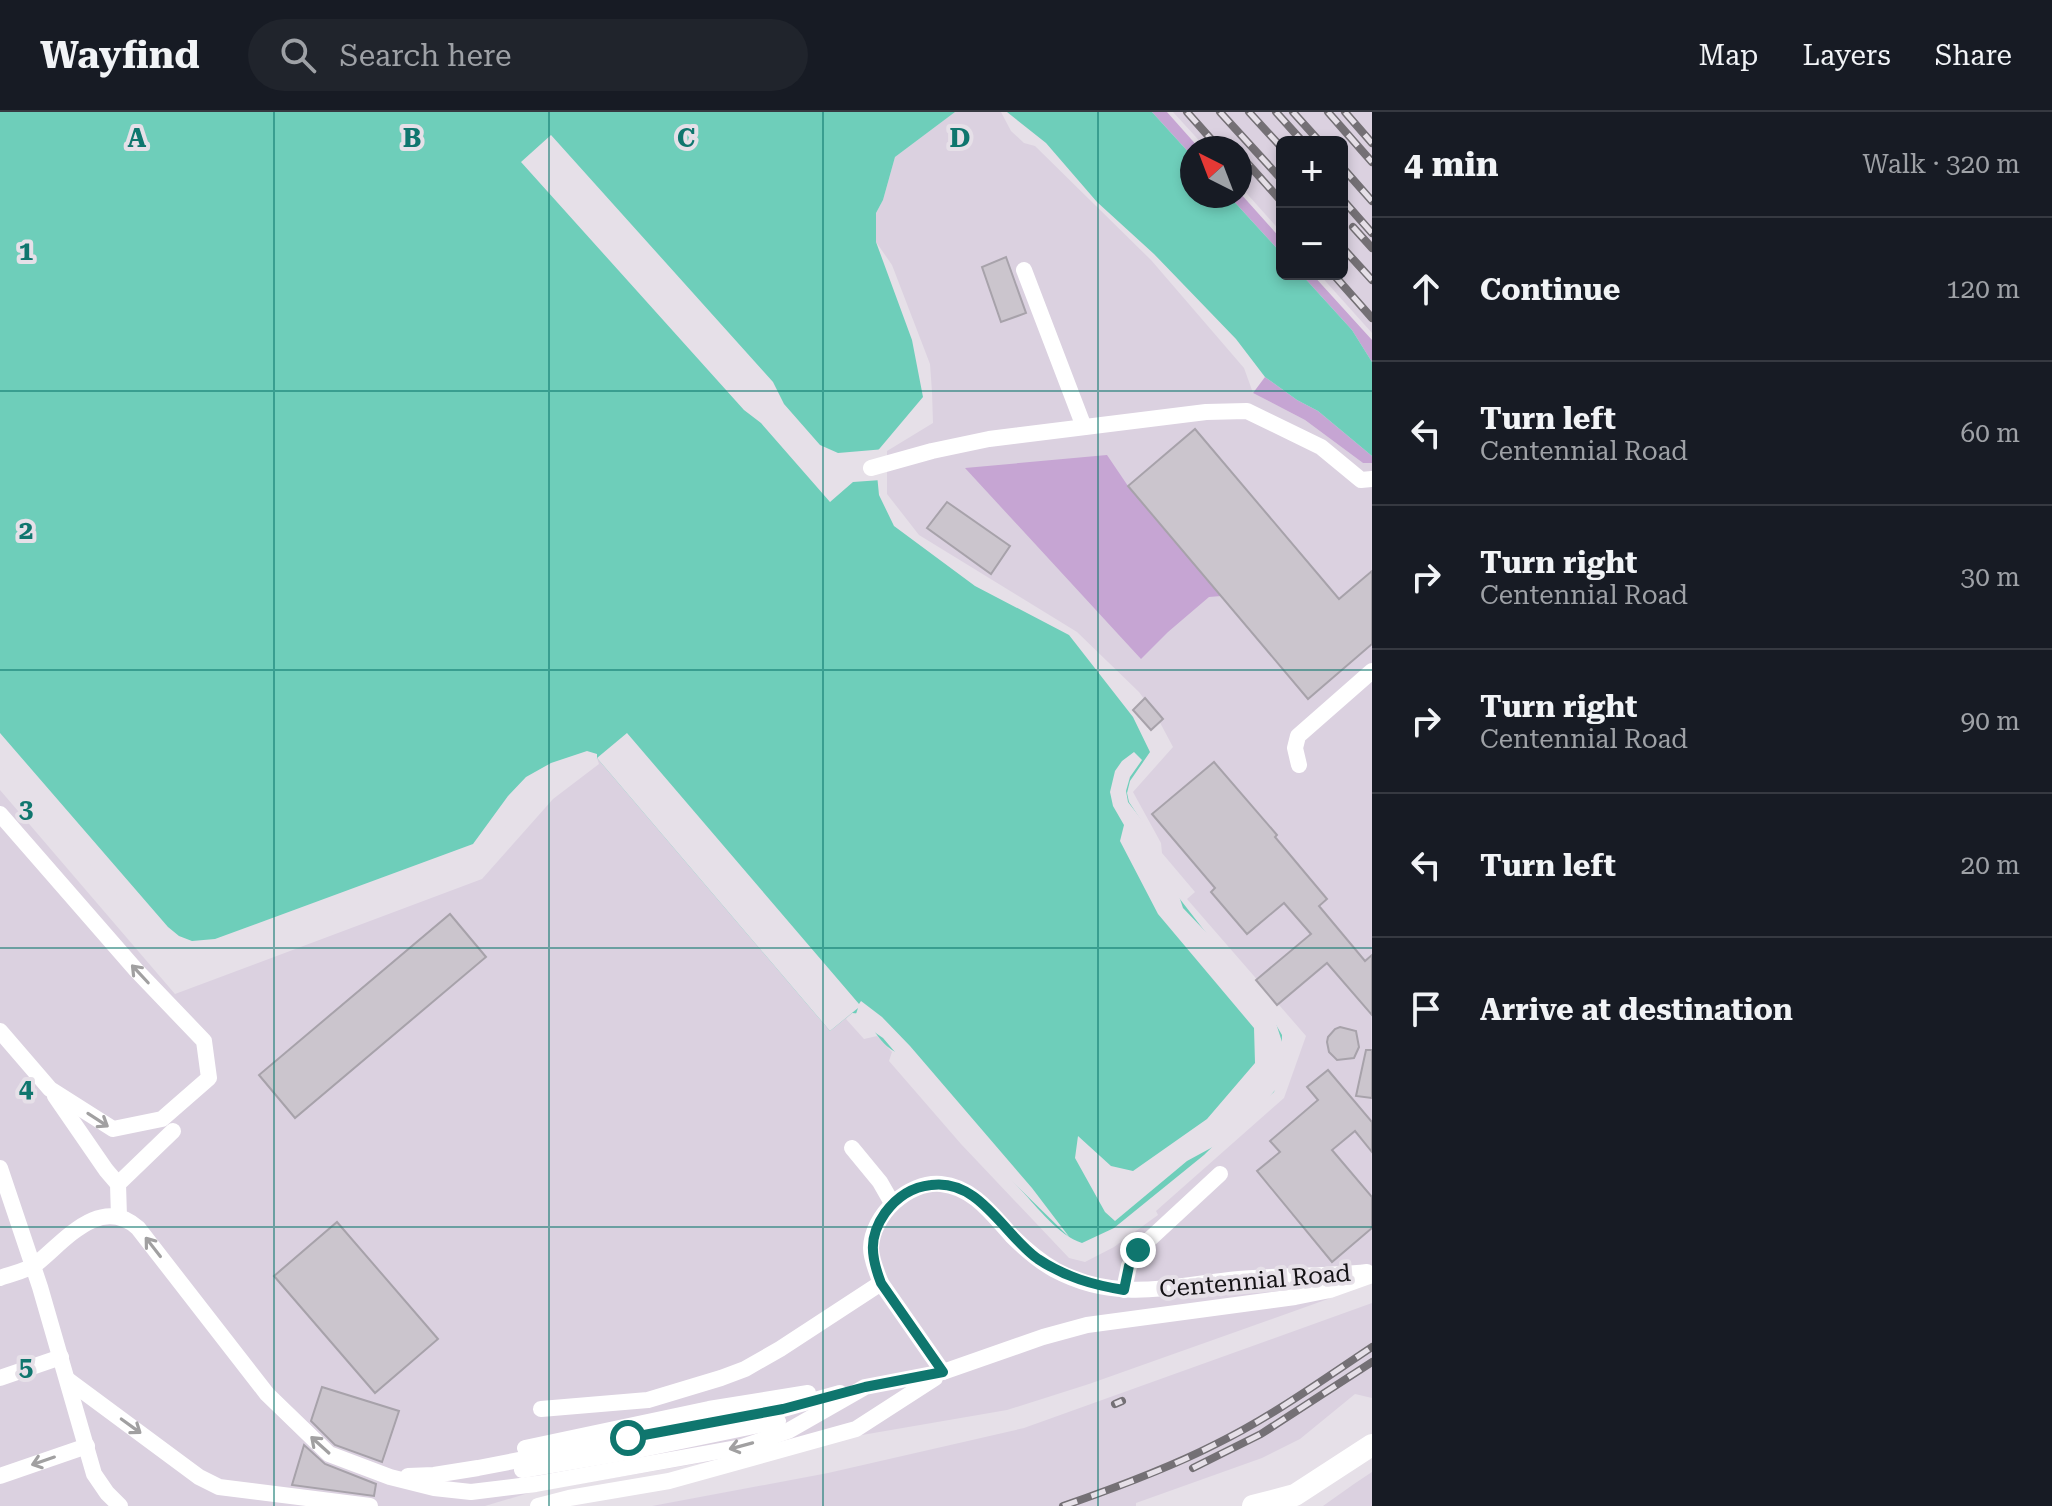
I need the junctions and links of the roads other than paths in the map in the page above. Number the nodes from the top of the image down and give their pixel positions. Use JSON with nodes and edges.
{"nodes":[{"id":1,"x":1024,"y":270,"type":"dead end"},
{"id":2,"x":1084,"y":427,"type":"junction"},
{"id":3,"x":871,"y":468,"type":"dead end"},
{"id":4,"x":1366,"y":480,"type":"edge"},
{"id":5,"x":1372,"y":493,"type":"edge"},
{"id":6,"x":1372,"y":671,"type":"edge"},
{"id":7,"x":1299,"y":765,"type":"dead end"},
{"id":8,"x":0,"y":814,"type":"edge"},
{"id":9,"x":0,"y":1031,"type":"edge"},
{"id":10,"x":50,"y":1089,"type":"junction"},
{"id":11,"x":173,"y":1131,"type":"dead end"},
{"id":12,"x":852,"y":1148,"type":"dead end"},
{"id":13,"x":0,"y":1168,"type":"edge"},
{"id":14,"x":1220,"y":1174,"type":"dead end"},
{"id":15,"x":118,"y":1184,"type":"junction"},
{"id":16,"x":892,"y":1203,"type":"junction"},
{"id":17,"x":119,"y":1217,"type":"junction"},
{"id":18,"x":33,"y":1266,"type":"junction"},
{"id":19,"x":1372,"y":1273,"type":"edge"},
{"id":20,"x":0,"y":1278,"type":"edge"},
{"id":21,"x":881,"y":1283,"type":"junction"},
{"id":22,"x":1124,"y":1290,"type":"junction"},
{"id":23,"x":61,"y":1357,"type":"junction"},
{"id":24,"x":943,"y":1372,"type":"junction"},
{"id":25,"x":0,"y":1378,"type":"edge"},
{"id":26,"x":68,"y":1380,"type":"junction"},
{"id":27,"x":865,"y":1387,"type":"junction"},
{"id":28,"x":541,"y":1409,"type":"dead end"},
{"id":29,"x":1372,"y":1445,"type":"edge"},
{"id":30,"x":87,"y":1446,"type":"junction"},
{"id":31,"x":0,"y":1476,"type":"edge"},
{"id":32,"x":390,"y":1477,"type":"junction"},
{"id":33,"x":1289,"y":1501,"type":"edge"},
{"id":34,"x":120,"y":1506,"type":"edge"},
{"id":35,"x":370,"y":1506,"type":"edge"},
{"id":36,"x":538,"y":1506,"type":"edge"},
{"id":37,"x":1253,"y":1506,"type":"edge"}],
"edges":[{"from":1,"to":2,"type":"street"},
{"from":2,"to":3,"type":"street"},
{"from":2,"to":4,"type":"street"},
{"from":4,"to":5,"type":"street"},
{"from":6,"to":7,"type":"street"},
{"from":10,"to":8,"type":"street","one_way":true},
{"from":9,"to":10,"type":"street"},
{"from":10,"to":15,"type":"street"},
{"from":11,"to":15,"type":"street"},
{"from":12,"to":16,"type":"street"},
{"from":13,"to":18,"type":"street"},
{"from":14,"to":22,"type":"street"},
{"from":15,"to":17,"type":"street"},
{"from":16,"to":21,"type":"street"},
{"from":16,"to":22,"type":"street","name":"Centennial Road"},
{"from":17,"to":18,"type":"street"},
{"from":32,"to":17,"type":"street","one_way":true},
{"from":18,"to":20,"type":"street"},
{"from":18,"to":23,"type":"street"},
{"from":19,"to":22,"type":"street","name":"Centennial Road"},
{"from":19,"to":24,"type":"street"},
{"from":21,"to":24,"type":"street"},
{"from":21,"to":28,"type":"street"},
{"from":23,"to":25,"type":"street"},
{"from":23,"to":26,"type":"street"},
{"from":24,"to":27,"type":"street"},
{"from":24,"to":36,"type":"street"},
{"from":26,"to":30,"type":"street"},
{"from":26,"to":35,"type":"street","one_way":true},
{"from":27,"to":32,"type":"street"},
{"from":27,"to":32,"type":"street"},
{"from":27,"to":32,"type":"street","one_way":true},
{"from":29,"to":33,"type":"main road"},
{"from":30,"to":31,"type":"street","one_way":true},
{"from":30,"to":34,"type":"street"},
{"from":33,"to":37,"type":"main road"}]}
